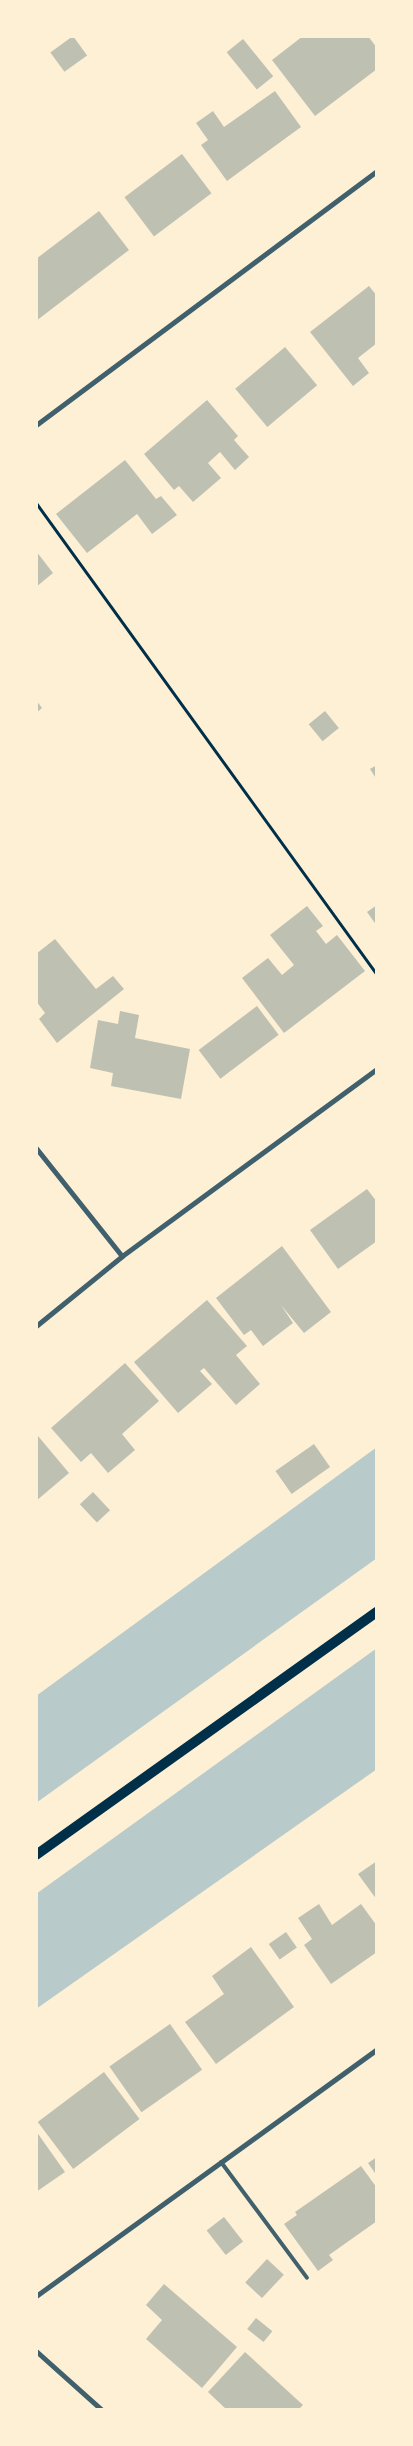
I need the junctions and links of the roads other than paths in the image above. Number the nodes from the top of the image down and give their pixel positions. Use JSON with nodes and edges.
{"nodes":[{"id":1,"x":377,"y":171,"type":"edge"},
{"id":2,"x":36,"y":425,"type":"edge"},
{"id":3,"x":377,"y":1069,"type":"edge"},
{"id":4,"x":36,"y":1148,"type":"edge"},
{"id":5,"x":122,"y":1256,"type":"junction"},
{"id":6,"x":36,"y":1326,"type":"edge"},
{"id":7,"x":377,"y":1612,"type":"edge"},
{"id":8,"x":36,"y":1855,"type":"edge"},
{"id":9,"x":377,"y":2049,"type":"edge"},
{"id":10,"x":220,"y":2160,"type":"junction"},
{"id":11,"x":307,"y":2278,"type":"dead end"},
{"id":12,"x":36,"y":2296,"type":"edge"},
{"id":13,"x":36,"y":2351,"type":"edge"},
{"id":14,"x":102,"y":2410,"type":"edge"}],
"edges":[{"from":1,"to":2,"type":"street"},
{"from":3,"to":5,"type":"street"},
{"from":4,"to":5,"type":"street"},
{"from":5,"to":6,"type":"street"},
{"from":7,"to":8,"type":"main road"},
{"from":9,"to":10,"type":"street"},
{"from":10,"to":11,"type":"lane"},
{"from":10,"to":12,"type":"street"},
{"from":13,"to":14,"type":"street"}]}
